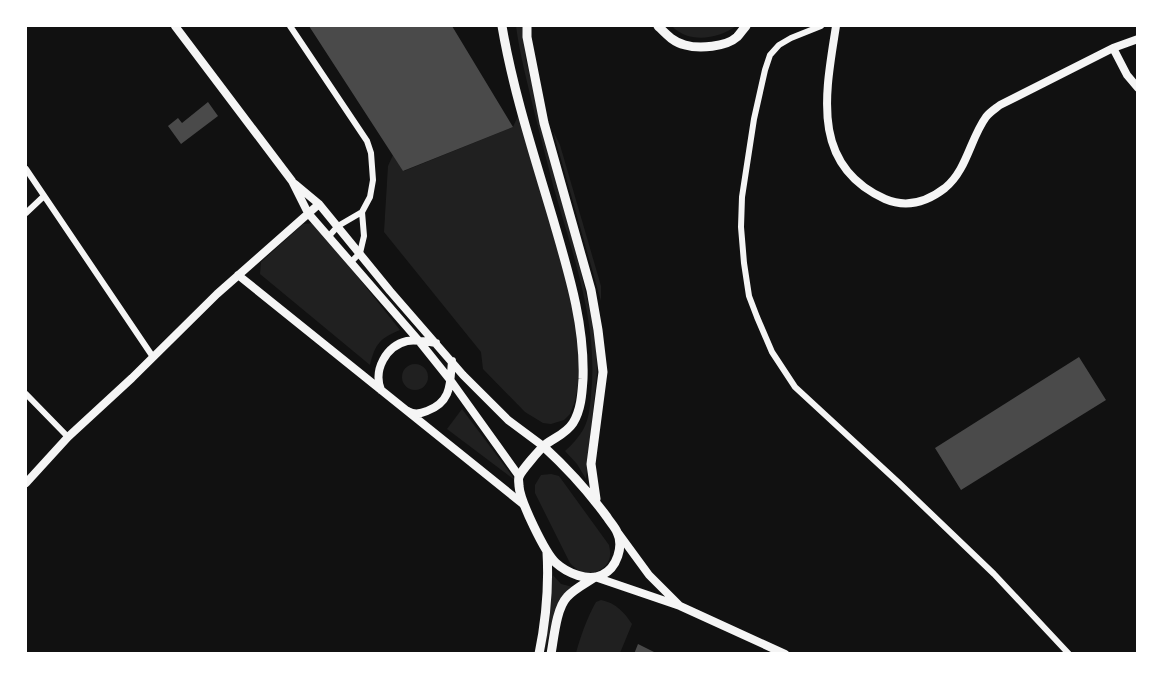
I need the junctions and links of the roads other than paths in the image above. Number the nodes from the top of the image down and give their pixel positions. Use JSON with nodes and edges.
{"nodes":[{"id":1,"x":175,"y":26,"type":"edge"},
{"id":2,"x":290,"y":26,"type":"edge"},
{"id":3,"x":502,"y":26,"type":"edge"},
{"id":4,"x":527,"y":26,"type":"edge"},
{"id":5,"x":658,"y":26,"type":"edge"},
{"id":6,"x":746,"y":26,"type":"edge"},
{"id":7,"x":821,"y":26,"type":"edge"},
{"id":8,"x":836,"y":26,"type":"edge"},
{"id":9,"x":1137,"y":39,"type":"edge"},
{"id":10,"x":1113,"y":48,"type":"junction"},
{"id":11,"x":1137,"y":88,"type":"edge"},
{"id":12,"x":26,"y":169,"type":"edge"},
{"id":13,"x":292,"y":181,"type":"junction"},
{"id":14,"x":44,"y":196,"type":"junction"},
{"id":15,"x":319,"y":204,"type":"junction"},
{"id":16,"x":363,"y":212,"type":"junction"},
{"id":17,"x":26,"y":213,"type":"edge"},
{"id":18,"x":309,"y":213,"type":"junction"},
{"id":19,"x":338,"y":226,"type":"junction"},
{"id":20,"x":328,"y":236,"type":"junction"},
{"id":21,"x":360,"y":253,"type":"junction"},
{"id":22,"x":351,"y":262,"type":"junction"},
{"id":23,"x":238,"y":275,"type":"junction"},
{"id":24,"x":419,"y":341,"type":"junction"},
{"id":25,"x":436,"y":343,"type":"junction"},
{"id":26,"x":153,"y":357,"type":"junction"},
{"id":27,"x":452,"y":361,"type":"junction"},
{"id":28,"x":451,"y":381,"type":"junction"},
{"id":29,"x":382,"y":392,"type":"junction"},
{"id":30,"x":26,"y":394,"type":"edge"},
{"id":31,"x":404,"y":409,"type":"junction"},
{"id":32,"x":68,"y":437,"type":"junction"},
{"id":33,"x":543,"y":446,"type":"junction"},
{"id":34,"x":519,"y":476,"type":"junction"},
{"id":35,"x":26,"y":483,"type":"edge"},
{"id":36,"x":598,"y":504,"type":"junction"},
{"id":37,"x":524,"y":506,"type":"junction"},
{"id":38,"x":618,"y":533,"type":"junction"},
{"id":39,"x":547,"y":549,"type":"junction"},
{"id":40,"x":595,"y":577,"type":"junction"},
{"id":41,"x":680,"y":606,"type":"junction"},
{"id":42,"x":539,"y":654,"type":"edge"},
{"id":43,"x":551,"y":654,"type":"edge"},
{"id":44,"x":785,"y":654,"type":"edge"},
{"id":45,"x":1069,"y":654,"type":"edge"}],
"edges":[{"from":1,"to":13,"type":"street"},
{"from":2,"to":16,"type":"street"},
{"from":3,"to":33,"type":"main road"},
{"from":4,"to":36,"type":"main road"},
{"from":5,"to":6,"type":"main road"},
{"from":7,"to":45,"type":"street"},
{"from":8,"to":10,"type":"street"},
{"from":9,"to":10,"type":"street"},
{"from":10,"to":11,"type":"street"},
{"from":12,"to":14,"type":"street"},
{"from":13,"to":15,"type":"street"},
{"from":13,"to":18,"type":"street"},
{"from":14,"to":17,"type":"street"},
{"from":14,"to":26,"type":"street"},
{"from":15,"to":18,"type":"street"},
{"from":15,"to":19,"type":"street"},
{"from":16,"to":19,"type":"street"},
{"from":16,"to":21,"type":"street"},
{"from":18,"to":20,"type":"street"},
{"from":18,"to":23,"type":"street"},
{"from":19,"to":20,"type":"street"},
{"from":19,"to":21,"type":"street"},
{"from":20,"to":22,"type":"street"},
{"from":21,"to":22,"type":"street"},
{"from":21,"to":25,"type":"street"},
{"from":22,"to":24,"type":"street"},
{"from":23,"to":26,"type":"street"},
{"from":23,"to":29,"type":"street"},
{"from":24,"to":25,"type":"street"},
{"from":24,"to":28,"type":"street"},
{"from":24,"to":29,"type":"street"},
{"from":25,"to":27,"type":"street"},
{"from":26,"to":32,"type":"street"},
{"from":27,"to":28,"type":"street"},
{"from":27,"to":33,"type":"street"},
{"from":28,"to":31,"type":"street"},
{"from":28,"to":34,"type":"street"},
{"from":29,"to":31,"type":"street"},
{"from":30,"to":32,"type":"street"},
{"from":31,"to":37,"type":"street"},
{"from":32,"to":35,"type":"street"},
{"from":33,"to":34,"type":"main road"},
{"from":33,"to":36,"type":"main road"},
{"from":34,"to":37,"type":"main road"},
{"from":36,"to":38,"type":"main road"},
{"from":37,"to":39,"type":"main road"},
{"from":38,"to":40,"type":"main road"},
{"from":38,"to":41,"type":"street"},
{"from":39,"to":40,"type":"main road"},
{"from":39,"to":42,"type":"main road"},
{"from":40,"to":41,"type":"street"},
{"from":40,"to":43,"type":"main road"},
{"from":41,"to":44,"type":"street"}]}
